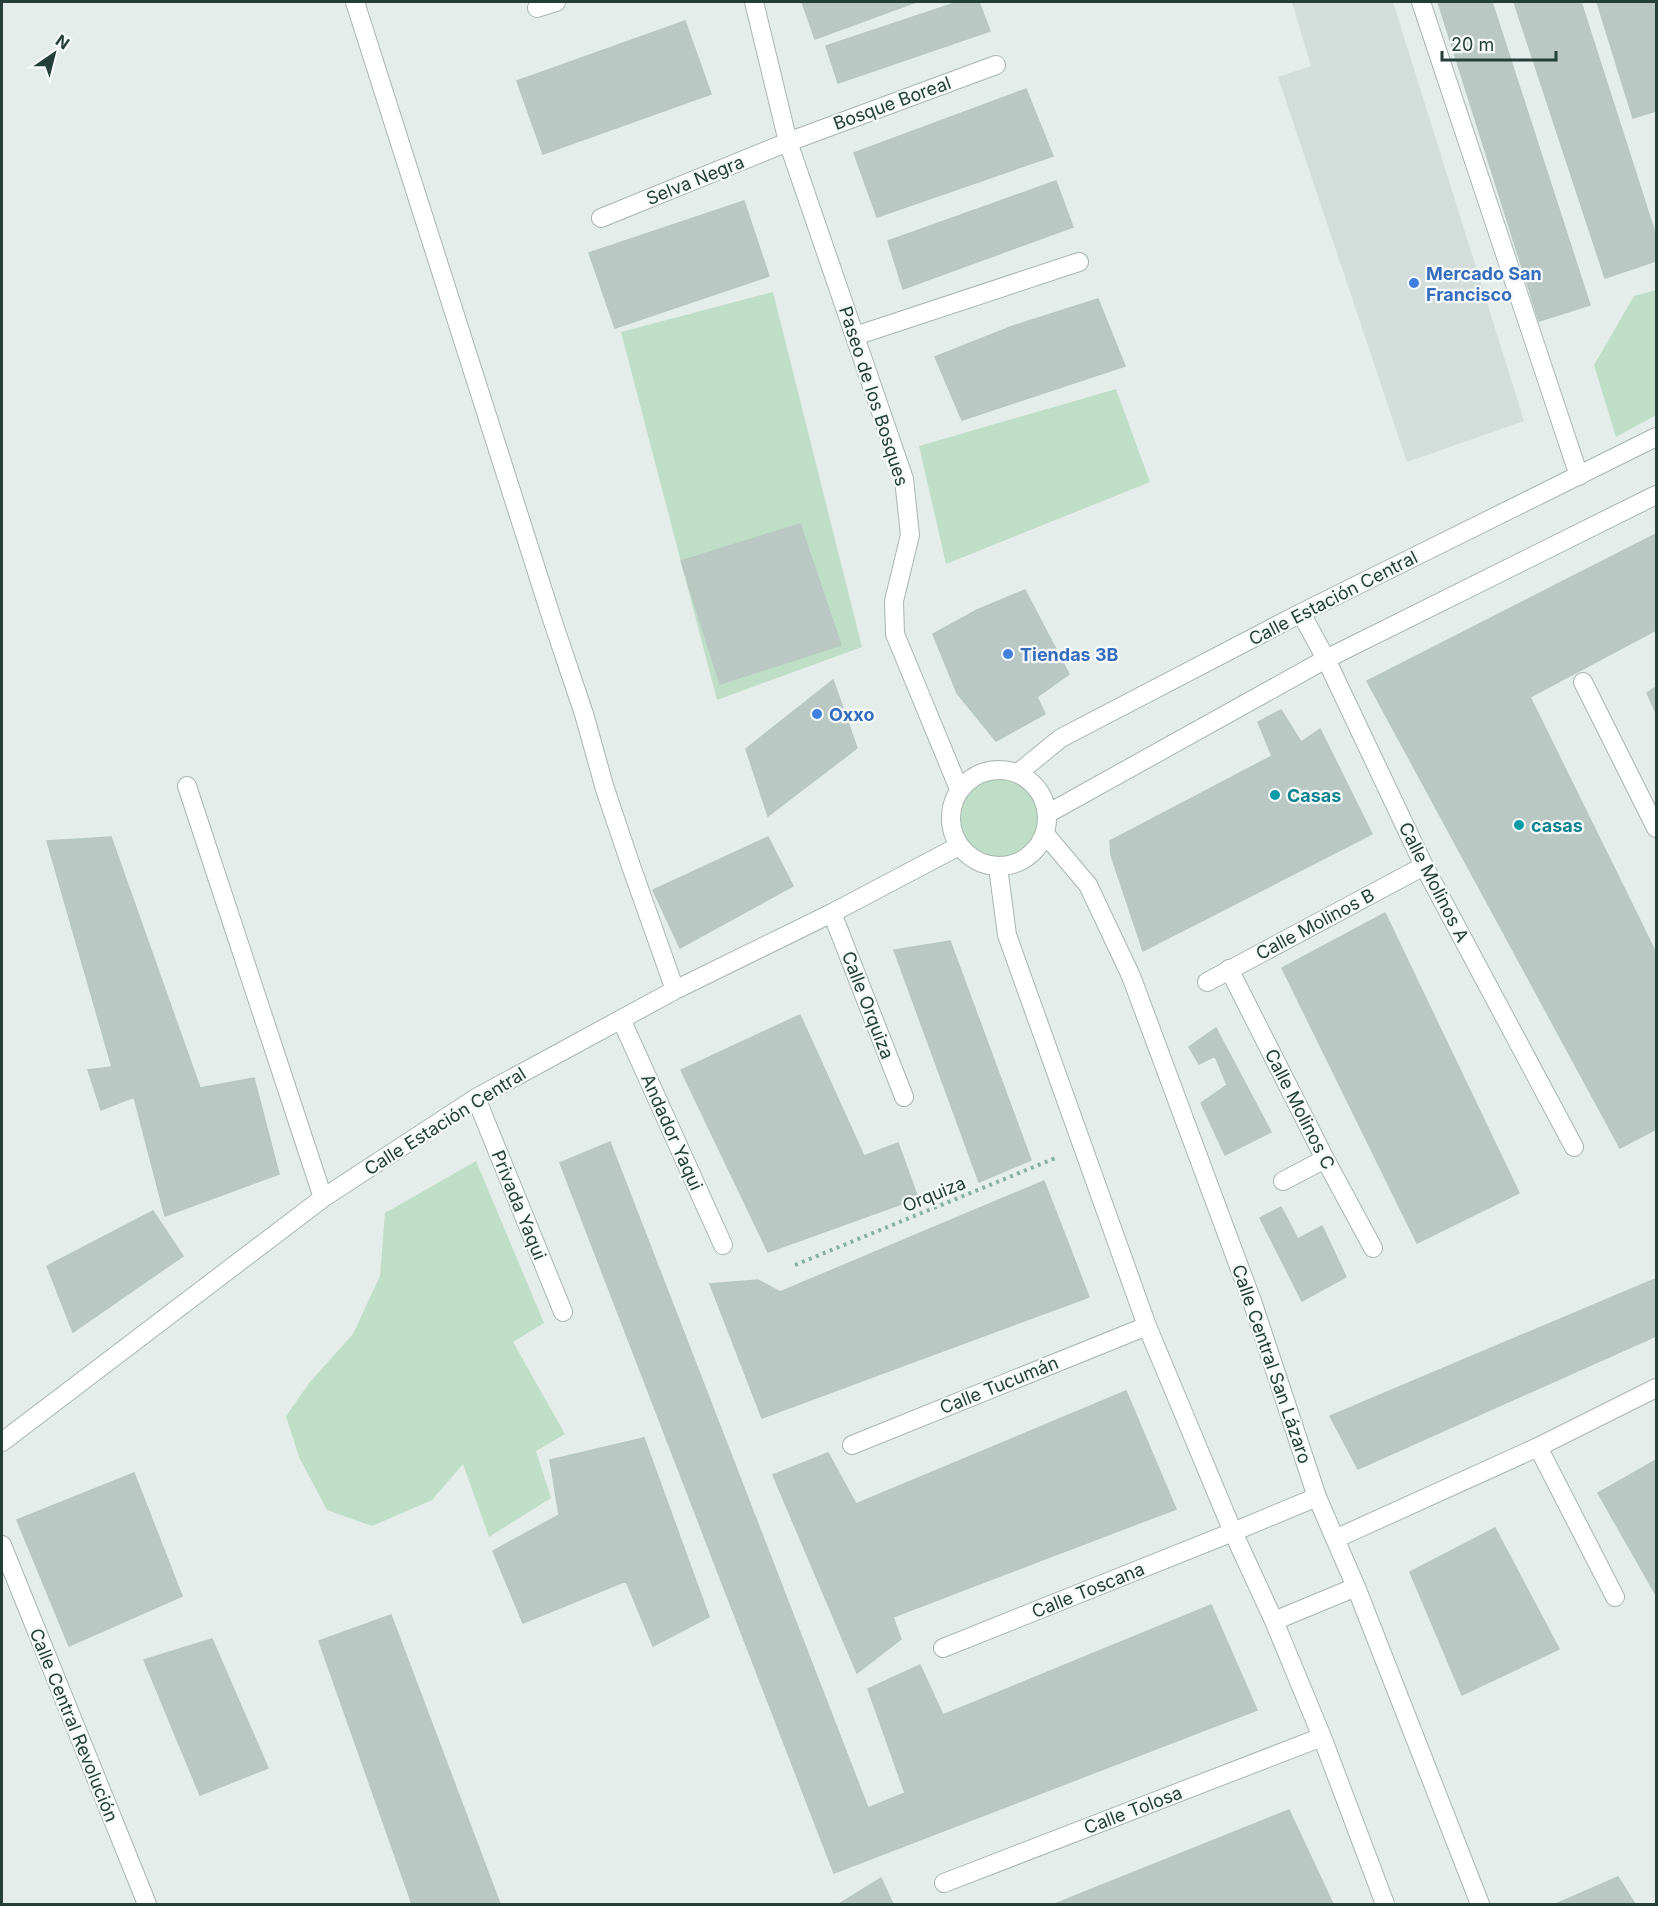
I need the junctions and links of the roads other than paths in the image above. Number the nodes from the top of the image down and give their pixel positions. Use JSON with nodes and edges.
{"nodes":[{"id":1,"x":355,"y":2,"type":"edge"},
{"id":2,"x":556,"y":2,"type":"edge"},
{"id":3,"x":754,"y":2,"type":"edge"},
{"id":4,"x":1421,"y":2,"type":"edge"},
{"id":5,"x":537,"y":8,"type":"dead end"},
{"id":6,"x":996,"y":65,"type":"dead end"},
{"id":7,"x":788,"y":142,"type":"junction"},
{"id":8,"x":601,"y":218,"type":"dead end"},
{"id":9,"x":1079,"y":262,"type":"dead end"},
{"id":10,"x":855,"y":336,"type":"junction"},
{"id":11,"x":1656,"y":437,"type":"edge"},
{"id":12,"x":1580,"y":476,"type":"junction"},
{"id":13,"x":1656,"y":495,"type":"edge"},
{"id":14,"x":1301,"y":613,"type":"junction"},
{"id":15,"x":1326,"y":659,"type":"junction"},
{"id":16,"x":1583,"y":682,"type":"dead end"},
{"id":17,"x":1018,"y":773,"type":"junction"},
{"id":18,"x":187,"y":786,"type":"dead end"},
{"id":19,"x":959,"y":789,"type":"junction"},
{"id":20,"x":1047,"y":814,"type":"junction"},
{"id":21,"x":1656,"y":828,"type":"edge"},
{"id":22,"x":1045,"y":834,"type":"junction"},
{"id":23,"x":959,"y":846,"type":"junction"},
{"id":24,"x":1424,"y":866,"type":"junction"},
{"id":25,"x":998,"y":867,"type":"junction"},
{"id":26,"x":832,"y":913,"type":"junction"},
{"id":27,"x":1229,"y":969,"type":"junction"},
{"id":28,"x":1207,"y":982,"type":"dead end"},
{"id":29,"x":675,"y":990,"type":"junction"},
{"id":30,"x":621,"y":1019,"type":"junction"},
{"id":31,"x":904,"y":1097,"type":"dead end"},
{"id":32,"x":476,"y":1098,"type":"junction"},
{"id":33,"x":1574,"y":1147,"type":"dead end"},
{"id":34,"x":1325,"y":1159,"type":"junction"},
{"id":35,"x":1283,"y":1182,"type":"dead end"},
{"id":36,"x":324,"y":1198,"type":"junction"},
{"id":37,"x":723,"y":1245,"type":"dead end"},
{"id":38,"x":1373,"y":1248,"type":"dead end"},
{"id":39,"x":563,"y":1312,"type":"dead end"},
{"id":40,"x":1147,"y":1326,"type":"junction"},
{"id":41,"x":1656,"y":1388,"type":"edge"},
{"id":42,"x":2,"y":1442,"type":"edge"},
{"id":43,"x":852,"y":1445,"type":"dead end"},
{"id":44,"x":1538,"y":1447,"type":"junction"},
{"id":45,"x":1317,"y":1497,"type":"junction"},
{"id":46,"x":1233,"y":1532,"type":"junction"},
{"id":47,"x":1335,"y":1539,"type":"junction"},
{"id":48,"x":2,"y":1545,"type":"edge"},
{"id":49,"x":1356,"y":1587,"type":"junction"},
{"id":50,"x":1615,"y":1597,"type":"dead end"},
{"id":51,"x":1274,"y":1621,"type":"junction"},
{"id":52,"x":943,"y":1648,"type":"dead end"},
{"id":53,"x":1322,"y":1737,"type":"junction"},
{"id":54,"x":944,"y":1883,"type":"dead end"},
{"id":55,"x":147,"y":1905,"type":"edge"},
{"id":56,"x":1385,"y":1905,"type":"edge"},
{"id":57,"x":1480,"y":1905,"type":"edge"}],
"edges":[{"from":1,"to":29,"type":"street"},
{"from":2,"to":5,"type":"street"},
{"from":3,"to":7,"type":"street","name":"Paseo de los Bosques"},
{"from":4,"to":12,"type":"street"},
{"from":6,"to":7,"type":"street","name":"Bosque Boreal"},
{"from":7,"to":8,"type":"street","name":"Selva Negra"},
{"from":7,"to":10,"type":"street","name":"Paseo de los Bosques"},
{"from":9,"to":10,"type":"street"},
{"from":10,"to":19,"type":"street","name":"Paseo de los Bosques"},
{"from":11,"to":12,"type":"street","name":"Calle Estación Central"},
{"from":12,"to":14,"type":"street","name":"Calle Estación Central"},
{"from":13,"to":15,"type":"street"},
{"from":14,"to":15,"type":"street","name":"Calle Molinos A"},
{"from":14,"to":17,"type":"street","name":"Calle Estación Central"},
{"from":15,"to":20,"type":"street"},
{"from":15,"to":24,"type":"street","name":"Calle Molinos A"},
{"from":16,"to":21,"type":"street"},
{"from":17,"to":19,"type":"street"},
{"from":17,"to":20,"type":"street"},
{"from":18,"to":36,"type":"street"},
{"from":19,"to":23,"type":"street"},
{"from":20,"to":22,"type":"street"},
{"from":22,"to":25,"type":"street"},
{"from":22,"to":45,"type":"street","name":"Calle Central San Lázaro"},
{"from":23,"to":25,"type":"street"},
{"from":23,"to":26,"type":"street","name":"Calle Estación Central"},
{"from":24,"to":27,"type":"street","name":"Calle Molinos B"},
{"from":24,"to":33,"type":"street","name":"Calle Molinos A"},
{"from":25,"to":40,"type":"street"},
{"from":26,"to":29,"type":"street","name":"Calle Estación Central"},
{"from":26,"to":31,"type":"street","name":"Calle Orquiza"},
{"from":27,"to":28,"type":"street","name":"Calle Molinos B"},
{"from":27,"to":34,"type":"street","name":"Calle Molinos C"},
{"from":29,"to":30,"type":"street","name":"Calle Estación Central"},
{"from":30,"to":32,"type":"street","name":"Calle Estación Central"},
{"from":30,"to":37,"type":"street","name":"Andador Yaqui"},
{"from":32,"to":36,"type":"street","name":"Calle Estación Central"},
{"from":32,"to":39,"type":"street","name":"Privada Yaqui"},
{"from":34,"to":35,"type":"street"},
{"from":34,"to":38,"type":"street","name":"Calle Molinos C"},
{"from":36,"to":42,"type":"street","name":"Calle Estación Central"},
{"from":40,"to":43,"type":"street","name":"Calle Tucumán"},
{"from":40,"to":46,"type":"street"},
{"from":41,"to":44,"type":"street"},
{"from":44,"to":47,"type":"street"},
{"from":44,"to":50,"type":"street"},
{"from":45,"to":46,"type":"street","name":"Calle Toscana"},
{"from":45,"to":47,"type":"street","name":"Calle Central San Lázaro"},
{"from":46,"to":51,"type":"street"},
{"from":46,"to":52,"type":"street","name":"Calle Toscana"},
{"from":47,"to":49,"type":"street","name":"Calle Central San Lázaro"},
{"from":48,"to":55,"type":"street","name":"Calle Central Revolución"},
{"from":49,"to":51,"type":"street"},
{"from":49,"to":57,"type":"street","name":"Calle Central San Lázaro"},
{"from":51,"to":53,"type":"street"},
{"from":53,"to":54,"type":"street","name":"Calle Tolosa"},
{"from":53,"to":56,"type":"street"}]}
